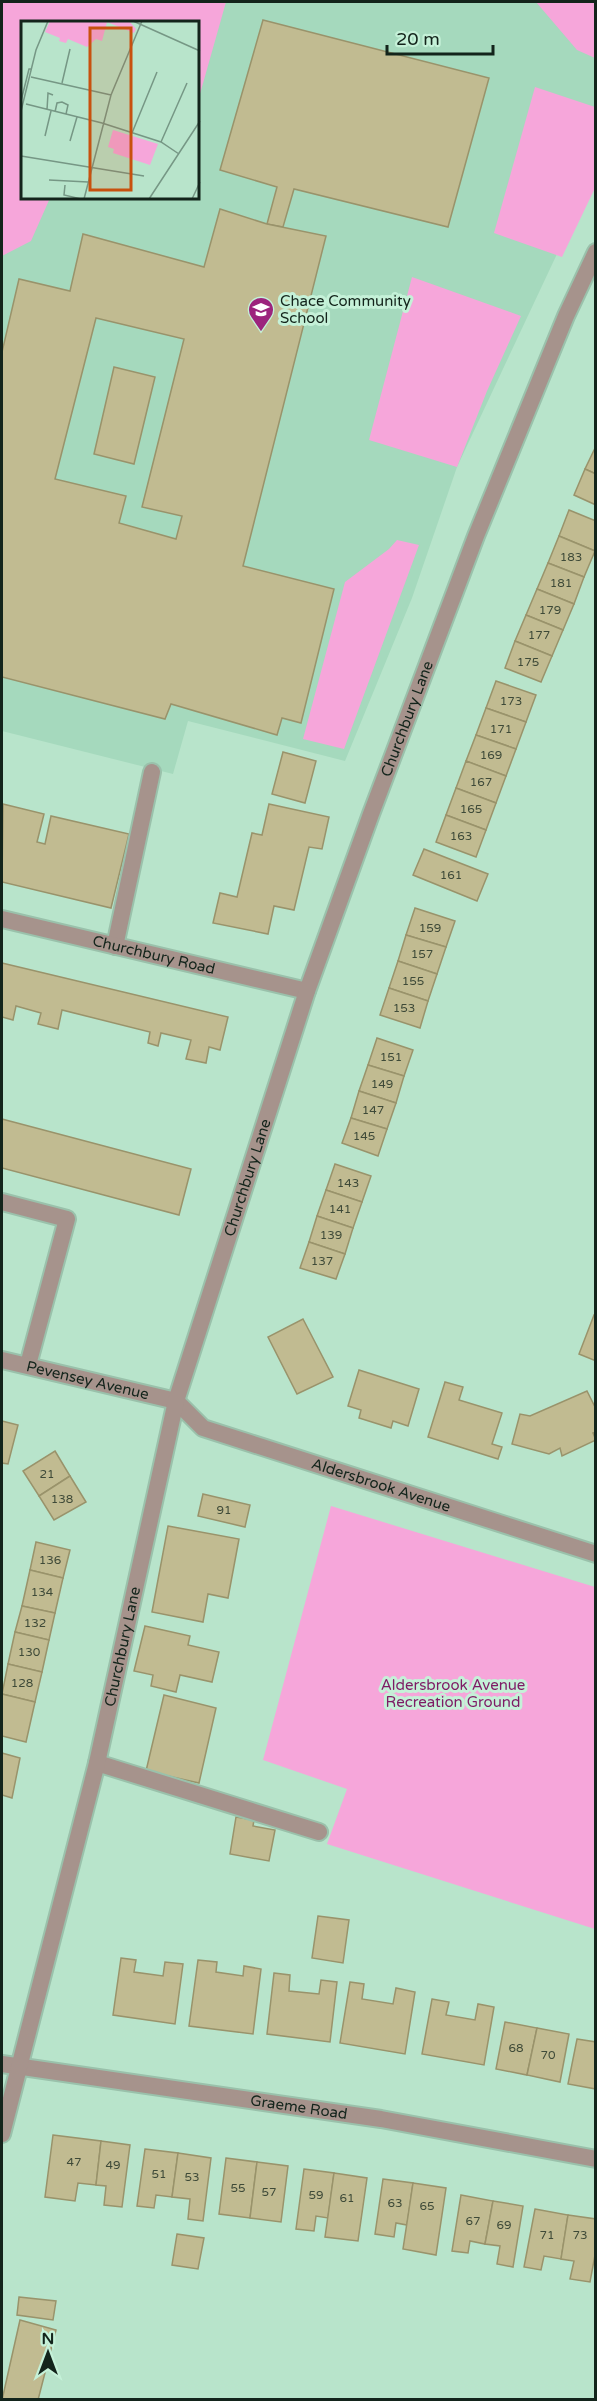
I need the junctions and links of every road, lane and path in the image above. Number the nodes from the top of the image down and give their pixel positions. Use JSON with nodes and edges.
{"nodes":[{"id":1,"x":596,"y":252,"type":"edge"},
{"id":2,"x":152,"y":772,"type":"dead end"},
{"id":3,"x":2,"y":919,"type":"edge"},
{"id":4,"x":115,"y":946,"type":"junction"},
{"id":5,"x":307,"y":992,"type":"junction"},
{"id":6,"x":2,"y":1202,"type":"edge"},
{"id":7,"x":2,"y":1360,"type":"edge"},
{"id":8,"x":28,"y":1365,"type":"junction"},
{"id":9,"x":176,"y":1401,"type":"junction"},
{"id":10,"x":596,"y":1554,"type":"edge"},
{"id":11,"x":97,"y":1763,"type":"junction"},
{"id":12,"x":319,"y":1833,"type":"dead end"},
{"id":13,"x":10,"y":2065,"type":"edge"},
{"id":14,"x":2,"y":2134,"type":"edge"},
{"id":15,"x":596,"y":2159,"type":"edge"}],
"edges":[{"from":1,"to":5,"type":"street","name":"Churchbury Lane"},
{"from":2,"to":4,"type":"street"},
{"from":3,"to":4,"type":"street","name":"Churchbury Road"},
{"from":4,"to":5,"type":"street","name":"Churchbury Road"},
{"from":5,"to":9,"type":"street","name":"Churchbury Lane"},
{"from":6,"to":8,"type":"street"},
{"from":7,"to":8,"type":"street","name":"Pevensey Avenue"},
{"from":8,"to":9,"type":"street","name":"Pevensey Avenue"},
{"from":9,"to":10,"type":"street","name":"Aldersbrook Avenue"},
{"from":9,"to":11,"type":"street","name":"Churchbury Lane"},
{"from":11,"to":12,"type":"street"},
{"from":11,"to":13,"type":"street","name":"Churchbury Lane"},
{"from":13,"to":14,"type":"street","name":"Churchbury Lane"},
{"from":13,"to":15,"type":"street","name":"Graeme Road"}]}
